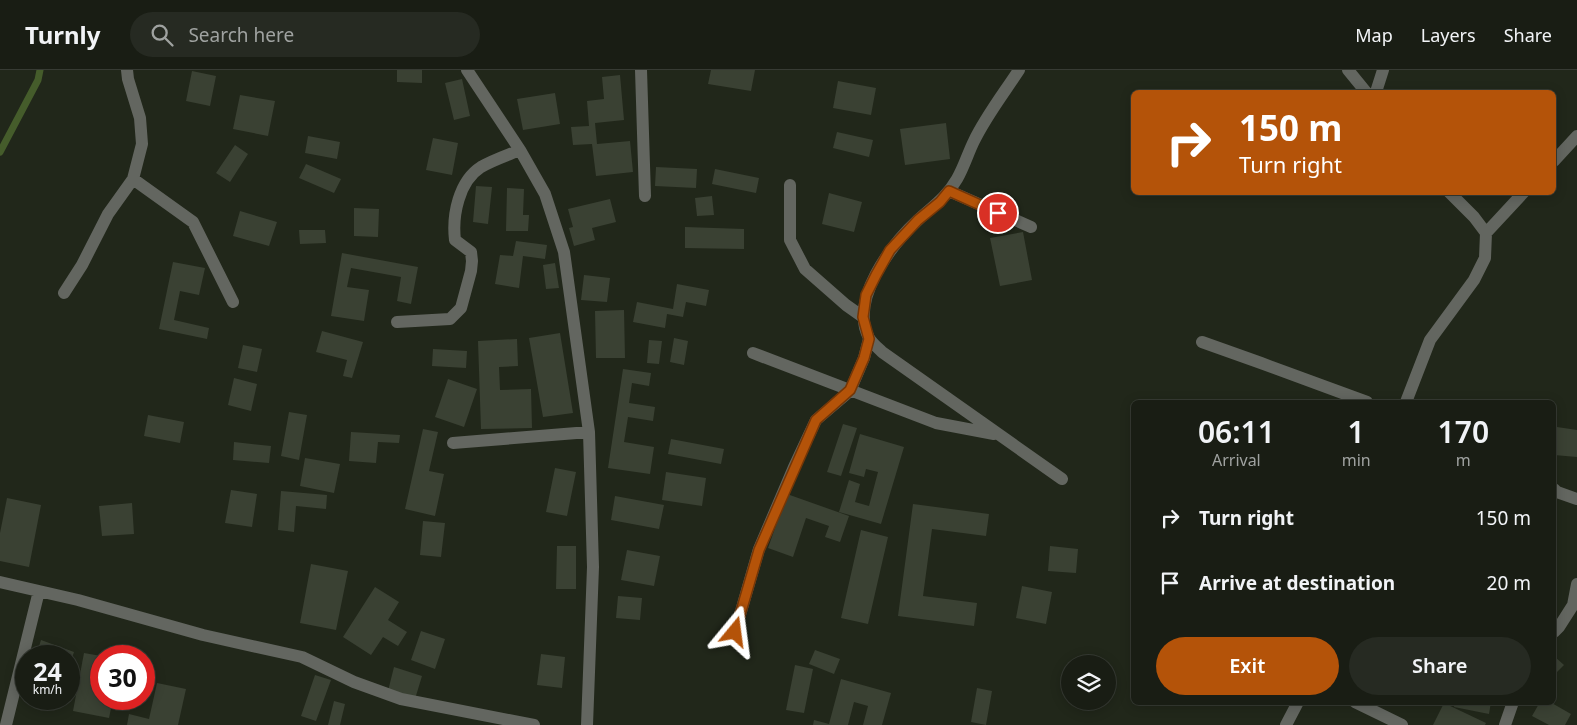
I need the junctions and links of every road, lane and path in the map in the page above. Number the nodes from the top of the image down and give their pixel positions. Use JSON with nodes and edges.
{"nodes":[{"id":1,"x":127,"y":70,"type":"edge"},
{"id":2,"x":641,"y":70,"type":"edge"},
{"id":3,"x":1018,"y":70,"type":"edge"},
{"id":4,"x":1348,"y":70,"type":"edge"},
{"id":5,"x":1383,"y":70,"type":"edge"},
{"id":6,"x":471,"y":71,"type":"edge"},
{"id":7,"x":1364,"y":90,"type":"edge"},
{"id":8,"x":1377,"y":90,"type":"edge"},
{"id":9,"x":1577,"y":136,"type":"edge"},
{"id":10,"x":520,"y":150,"type":"junction"},
{"id":11,"x":1556,"y":159,"type":"edge"},
{"id":12,"x":133,"y":179,"type":"junction"},
{"id":13,"x":790,"y":185,"type":"dead end"},
{"id":14,"x":949,"y":191,"type":"junction"},
{"id":15,"x":1452,"y":195,"type":"edge"},
{"id":16,"x":1521,"y":195,"type":"edge"},
{"id":17,"x":645,"y":196,"type":"dead end"},
{"id":18,"x":1031,"y":228,"type":"dead end"},
{"id":19,"x":1486,"y":234,"type":"junction"},
{"id":20,"x":64,"y":293,"type":"dead end"},
{"id":21,"x":233,"y":302,"type":"dead end"},
{"id":22,"x":863,"y":317,"type":"junction"},
{"id":23,"x":397,"y":322,"type":"dead end"},
{"id":24,"x":869,"y":339,"type":"junction"},
{"id":25,"x":1202,"y":342,"type":"dead end"},
{"id":26,"x":753,"y":353,"type":"dead end"},
{"id":27,"x":850,"y":390,"type":"junction"},
{"id":28,"x":1361,"y":400,"type":"edge"},
{"id":29,"x":1407,"y":400,"type":"edge"},
{"id":30,"x":589,"y":432,"type":"junction"},
{"id":31,"x":999,"y":435,"type":"junction"},
{"id":32,"x":453,"y":443,"type":"dead end"},
{"id":33,"x":1062,"y":479,"type":"dead end"},
{"id":34,"x":1556,"y":491,"type":"edge"},
{"id":35,"x":1577,"y":499,"type":"edge"},
{"id":36,"x":0,"y":582,"type":"edge"},
{"id":37,"x":1577,"y":584,"type":"edge"},
{"id":38,"x":40,"y":591,"type":"junction"},
{"id":39,"x":1556,"y":629,"type":"edge"},
{"id":40,"x":735,"y":632,"type":"dead end"},
{"id":41,"x":1296,"y":705,"type":"edge"},
{"id":42,"x":1362,"y":705,"type":"edge"},
{"id":43,"x":1512,"y":705,"type":"edge"},
{"id":44,"x":6,"y":725,"type":"edge"},
{"id":45,"x":534,"y":725,"type":"edge"},
{"id":46,"x":587,"y":725,"type":"edge"},
{"id":47,"x":1286,"y":725,"type":"edge"},
{"id":48,"x":1402,"y":725,"type":"edge"},
{"id":49,"x":1505,"y":725,"type":"edge"}],
"edges":[{"from":1,"to":12,"type":"street"},
{"from":2,"to":17,"type":"street"},
{"from":3,"to":14,"type":"street"},
{"from":4,"to":7,"type":"street"},
{"from":5,"to":8,"type":"street"},
{"from":6,"to":10,"type":"street"},
{"from":9,"to":11,"type":"street"},
{"from":10,"to":23,"type":"street"},
{"from":10,"to":30,"type":"street"},
{"from":12,"to":20,"type":"street"},
{"from":12,"to":21,"type":"street"},
{"from":13,"to":22,"type":"street"},
{"from":14,"to":18,"type":"street"},
{"from":14,"to":22,"type":"street"},
{"from":15,"to":19,"type":"street"},
{"from":16,"to":19,"type":"street"},
{"from":19,"to":29,"type":"street"},
{"from":22,"to":24,"type":"street"},
{"from":24,"to":27,"type":"street"},
{"from":24,"to":31,"type":"street"},
{"from":25,"to":28,"type":"street"},
{"from":26,"to":27,"type":"street"},
{"from":27,"to":31,"type":"street"},
{"from":27,"to":40,"type":"street"},
{"from":30,"to":32,"type":"street"},
{"from":30,"to":46,"type":"street"},
{"from":31,"to":33,"type":"street"},
{"from":34,"to":35,"type":"street"},
{"from":36,"to":38,"type":"street"},
{"from":37,"to":39,"type":"street"},
{"from":38,"to":44,"type":"street"},
{"from":38,"to":45,"type":"street"},
{"from":41,"to":47,"type":"street"},
{"from":42,"to":48,"type":"street"},
{"from":43,"to":49,"type":"street"}]}
